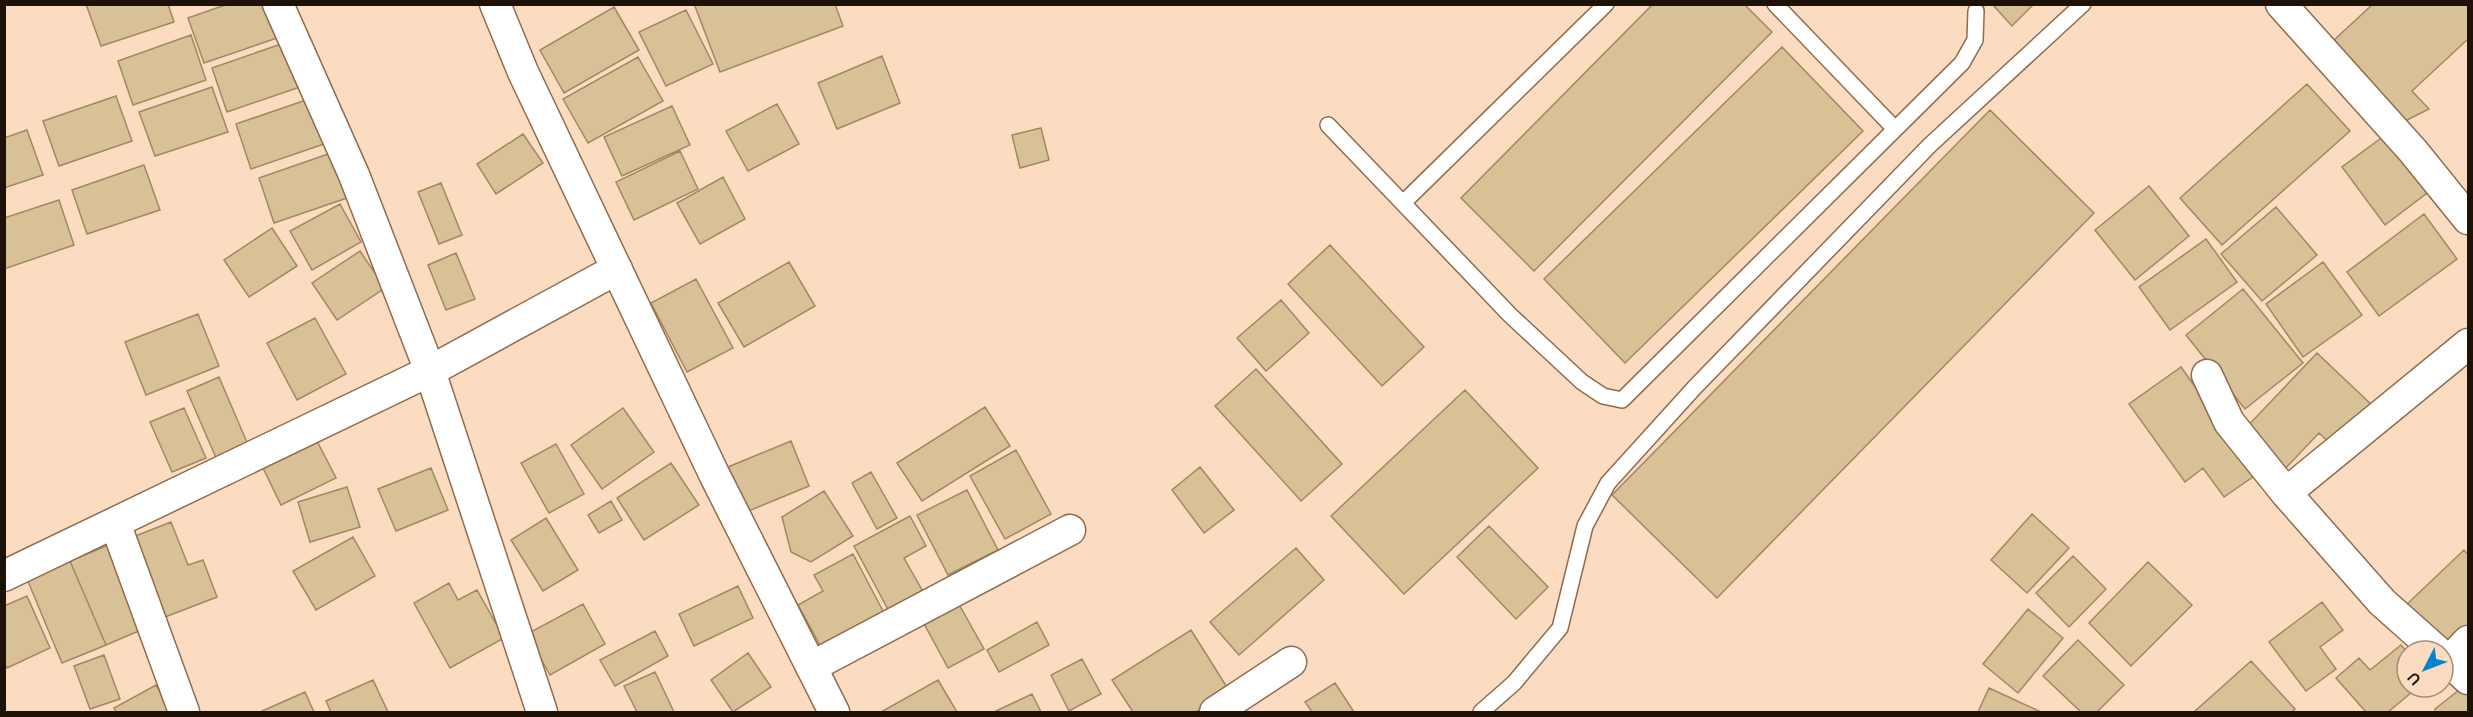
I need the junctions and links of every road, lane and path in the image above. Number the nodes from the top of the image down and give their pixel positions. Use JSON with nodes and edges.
{"nodes":[{"id":1,"x":278,"y":4,"type":"edge"},
{"id":2,"x":495,"y":4,"type":"edge"},
{"id":3,"x":1606,"y":4,"type":"edge"},
{"id":4,"x":1775,"y":4,"type":"edge"},
{"id":5,"x":2083,"y":4,"type":"edge"},
{"id":6,"x":2282,"y":4,"type":"edge"},
{"id":7,"x":1976,"y":11,"type":"dead end"},
{"id":8,"x":1328,"y":125,"type":"dead end"},
{"id":9,"x":1895,"y":129,"type":"junction"},
{"id":10,"x":1403,"y":203,"type":"junction"},
{"id":11,"x":2469,"y":219,"type":"edge"},
{"id":12,"x":617,"y":269,"type":"junction"},
{"id":13,"x":2469,"y":344,"type":"edge"},
{"id":14,"x":430,"y":371,"type":"junction"},
{"id":15,"x":2206,"y":375,"type":"dead end"},
{"id":16,"x":2286,"y":493,"type":"junction"},
{"id":17,"x":116,"y":523,"type":"junction"},
{"id":18,"x":1070,"y":530,"type":"dead end"},
{"id":19,"x":4,"y":576,"type":"edge"},
{"id":20,"x":2429,"y":639,"type":"edge"},
{"id":21,"x":1291,"y":662,"type":"dead end"},
{"id":22,"x":811,"y":667,"type":"junction"},
{"id":23,"x":184,"y":712,"type":"edge"},
{"id":24,"x":542,"y":712,"type":"edge"},
{"id":25,"x":834,"y":712,"type":"edge"},
{"id":26,"x":1215,"y":712,"type":"edge"},
{"id":27,"x":1481,"y":712,"type":"edge"}],
"edges":[{"from":1,"to":14,"type":"street"},
{"from":2,"to":12,"type":"street"},
{"from":3,"to":10,"type":"lane"},
{"from":4,"to":9,"type":"lane"},
{"from":5,"to":27,"type":"lane"},
{"from":6,"to":11,"type":"street"},
{"from":7,"to":9,"type":"lane"},
{"from":8,"to":10,"type":"lane"},
{"from":9,"to":10,"type":"lane"},
{"from":12,"to":14,"type":"street"},
{"from":12,"to":22,"type":"street"},
{"from":13,"to":16,"type":"street"},
{"from":14,"to":17,"type":"street"},
{"from":14,"to":24,"type":"street"},
{"from":15,"to":16,"type":"street"},
{"from":16,"to":20,"type":"street"},
{"from":17,"to":19,"type":"street"},
{"from":17,"to":23,"type":"street"},
{"from":18,"to":22,"type":"street"},
{"from":21,"to":26,"type":"street"},
{"from":22,"to":25,"type":"street"}]}
